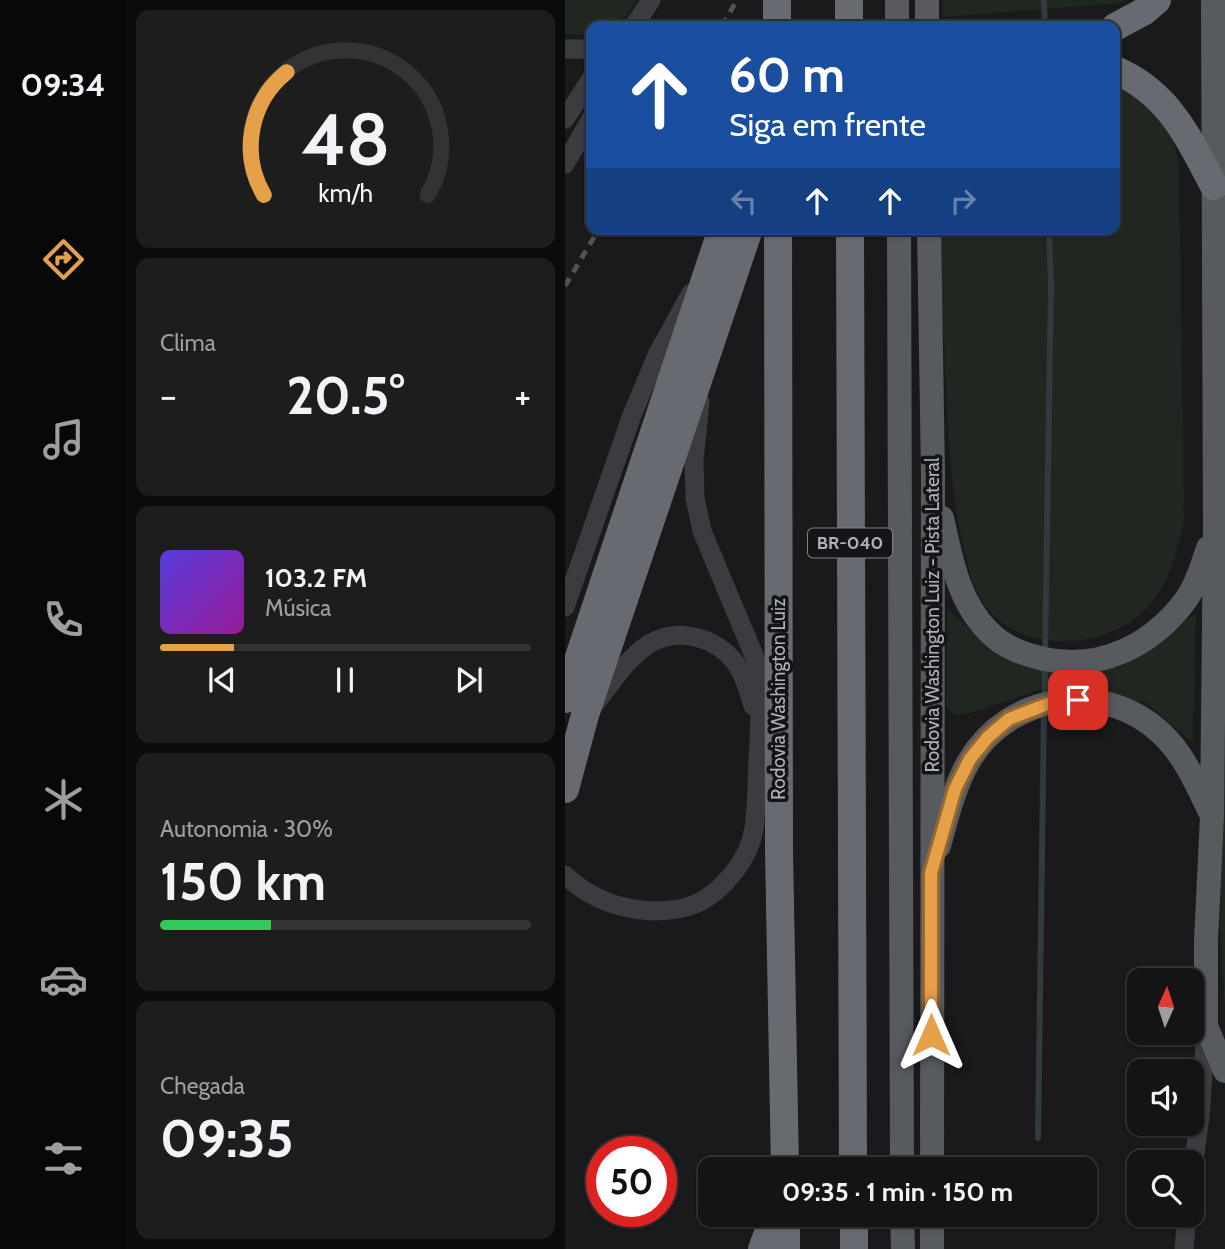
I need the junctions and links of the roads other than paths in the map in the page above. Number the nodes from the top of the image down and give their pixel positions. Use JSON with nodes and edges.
{"nodes":[{"id":1,"x":651,"y":0,"type":"edge"},
{"id":2,"x":777,"y":0,"type":"edge"},
{"id":3,"x":849,"y":0,"type":"edge"},
{"id":4,"x":897,"y":0,"type":"edge"},
{"id":5,"x":927,"y":0,"type":"edge"},
{"id":6,"x":1157,"y":0,"type":"edge"},
{"id":7,"x":1213,"y":0,"type":"edge"},
{"id":8,"x":639,"y":21,"type":"edge"},
{"id":9,"x":777,"y":21,"type":"edge"},
{"id":10,"x":849,"y":21,"type":"edge"},
{"id":11,"x":897,"y":21,"type":"edge"},
{"id":12,"x":927,"y":21,"type":"edge"},
{"id":13,"x":1120,"y":24,"type":"edge"},
{"id":14,"x":565,"y":49,"type":"edge"},
{"id":15,"x":586,"y":49,"type":"edge"},
{"id":16,"x":1120,"y":72,"type":"edge"},
{"id":17,"x":586,"y":87,"type":"edge"},
{"id":18,"x":565,"y":120,"type":"edge"},
{"id":19,"x":586,"y":128,"type":"edge"},
{"id":20,"x":565,"y":164,"type":"edge"},
{"id":21,"x":1214,"y":186,"type":"junction"},
{"id":22,"x":747,"y":235,"type":"edge"},
{"id":23,"x":778,"y":235,"type":"edge"},
{"id":24,"x":850,"y":235,"type":"edge"},
{"id":25,"x":719,"y":238,"type":"edge"},
{"id":26,"x":899,"y":240,"type":"edge"},
{"id":27,"x":929,"y":240,"type":"edge"},
{"id":28,"x":704,"y":361,"type":"junction"},
{"id":29,"x":933,"y":475,"type":"junction"},
{"id":30,"x":1215,"y":527,"type":"junction"},
{"id":31,"x":565,"y":607,"type":"edge"},
{"id":32,"x":575,"y":707,"type":"edge"},
{"id":33,"x":759,"y":741,"type":"junction"},
{"id":34,"x":565,"y":789,"type":"edge"},
{"id":35,"x":1212,"y":816,"type":"junction"},
{"id":36,"x":931,"y":873,"type":"junction"},
{"id":37,"x":565,"y":875,"type":"edge"},
{"id":38,"x":1206,"y":1026,"type":"junction"},
{"id":39,"x":1225,"y":1071,"type":"edge"},
{"id":40,"x":1195,"y":1150,"type":"edge"},
{"id":41,"x":785,"y":1157,"type":"edge"},
{"id":42,"x":853,"y":1157,"type":"edge"},
{"id":43,"x":902,"y":1157,"type":"edge"},
{"id":44,"x":932,"y":1157,"type":"edge"},
{"id":45,"x":770,"y":1227,"type":"edge"},
{"id":46,"x":786,"y":1227,"type":"edge"},
{"id":47,"x":854,"y":1227,"type":"edge"},
{"id":48,"x":902,"y":1227,"type":"edge"},
{"id":49,"x":932,"y":1227,"type":"edge"},
{"id":50,"x":1186,"y":1227,"type":"edge"},
{"id":51,"x":762,"y":1249,"type":"edge"},
{"id":52,"x":787,"y":1249,"type":"edge"},
{"id":53,"x":854,"y":1249,"type":"edge"},
{"id":54,"x":903,"y":1249,"type":"edge"},
{"id":55,"x":932,"y":1249,"type":"edge"},
{"id":56,"x":1184,"y":1249,"type":"edge"}],
"edges":[{"from":1,"to":8,"type":"street"},
{"from":2,"to":9,"type":"highway"},
{"from":3,"to":10,"type":"highway"},
{"from":4,"to":11,"type":"main road"},
{"from":5,"to":12,"type":"main road"},
{"from":6,"to":13,"type":"highway"},
{"from":7,"to":21,"type":"main road"},
{"from":14,"to":15,"type":"street"},
{"from":16,"to":21,"type":"highway"},
{"from":17,"to":18,"type":"street"},
{"from":19,"to":20,"type":"street"},
{"from":21,"to":30,"type":"main road"},
{"from":22,"to":28,"type":"highway"},
{"from":23,"to":41,"type":"highway","name":"Rodovia Washington Luiz"},
{"from":24,"to":42,"type":"highway","number":"BR-040"},
{"from":25,"to":31,"type":"street"},
{"from":25,"to":32,"type":"highway"},
{"from":26,"to":43,"type":"main road","name":"Rodovia Washington Luiz - Pista Lateral"},
{"from":27,"to":29,"type":"main road","name":"Rodovia Washington Luiz - Pista Lateral"},
{"from":28,"to":32,"type":"highway"},
{"from":28,"to":33,"type":"street"},
{"from":29,"to":30,"type":"main road"},
{"from":29,"to":36,"type":"main road","name":"Rodovia Washington Luiz - Pista Lateral"},
{"from":30,"to":35,"type":"main road"},
{"from":32,"to":33,"type":"street"},
{"from":32,"to":34,"type":"highway"},
{"from":33,"to":37,"type":"street"},
{"from":35,"to":36,"type":"main road"},
{"from":35,"to":38,"type":"main road"},
{"from":36,"to":44,"type":"main road","name":"Rodovia Washington Luiz - Pista Lateral"},
{"from":38,"to":39,"type":"main road"},
{"from":38,"to":40,"type":"street"},
{"from":45,"to":51,"type":"highway"},
{"from":46,"to":52,"type":"highway"},
{"from":47,"to":53,"type":"highway"},
{"from":48,"to":54,"type":"main road"},
{"from":49,"to":55,"type":"main road"},
{"from":50,"to":56,"type":"street"}]}
